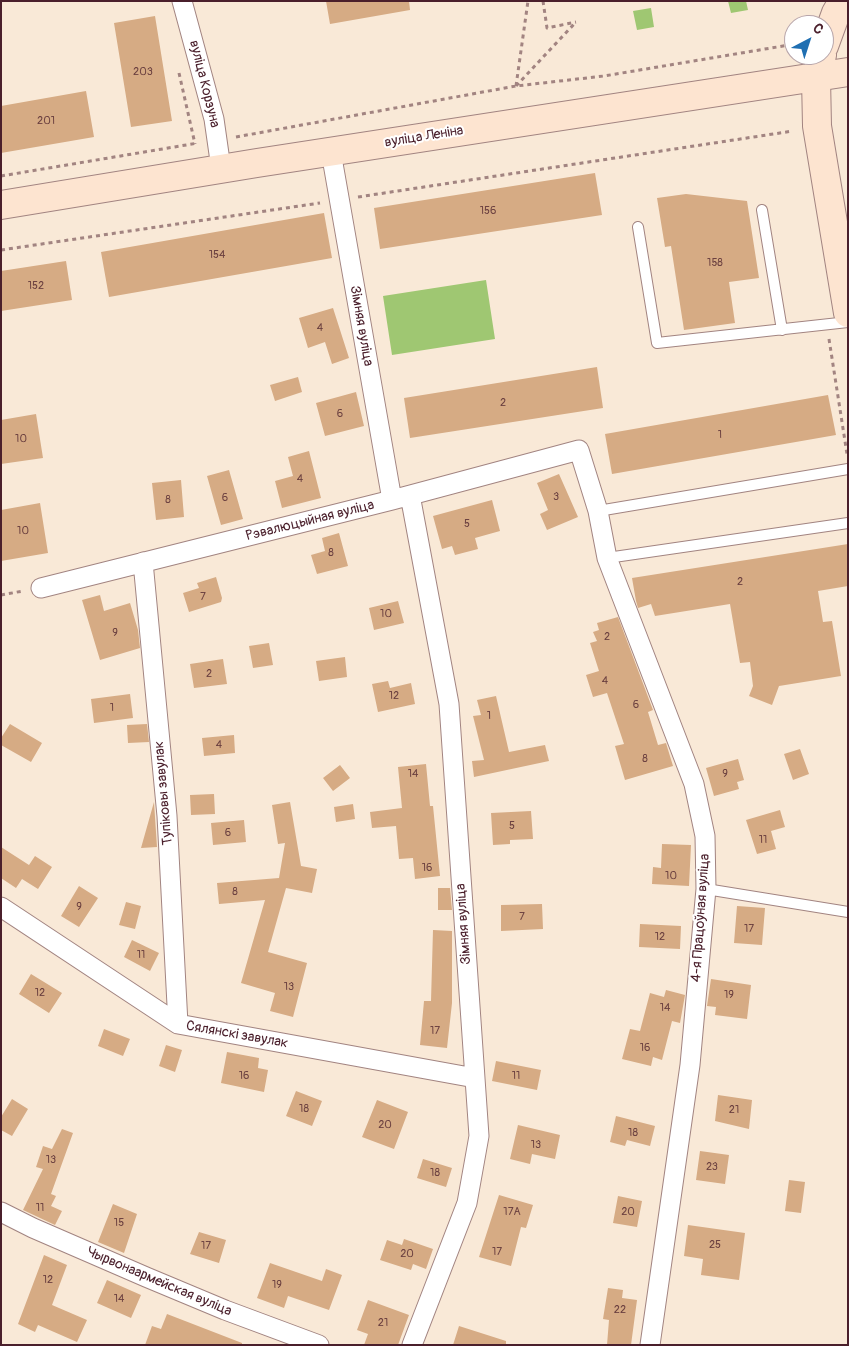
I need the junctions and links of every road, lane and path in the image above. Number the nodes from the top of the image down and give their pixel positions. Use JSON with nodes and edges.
{"nodes":[{"id":1,"x":182,"y":1,"type":"edge"},
{"id":2,"x":528,"y":1,"type":"edge"},
{"id":3,"x":543,"y":1,"type":"edge"},
{"id":4,"x":843,"y":1,"type":"edge"},
{"id":5,"x":834,"y":18,"type":"edge"},
{"id":6,"x":784,"y":46,"type":"edge"},
{"id":7,"x":819,"y":66,"type":"edge"},
{"id":8,"x":848,"y":72,"type":"edge"},
{"id":9,"x":516,"y":86,"type":"junction"},
{"id":10,"x":792,"y":129,"type":"dead end"},
{"id":11,"x":217,"y":140,"type":"junction"},
{"id":12,"x":332,"y":152,"type":"junction"},
{"id":13,"x":221,"y":168,"type":"junction"},
{"id":14,"x":1,"y":176,"type":"edge"},
{"id":15,"x":340,"y":200,"type":"junction"},
{"id":16,"x":1,"y":205,"type":"edge"},
{"id":17,"x":762,"y":210,"type":"dead end"},
{"id":18,"x":638,"y":227,"type":"dead end"},
{"id":19,"x":1,"y":250,"type":"edge"},
{"id":20,"x":848,"y":313,"type":"edge"},
{"id":21,"x":848,"y":322,"type":"edge"},
{"id":22,"x":782,"y":330,"type":"junction"},
{"id":23,"x":579,"y":450,"type":"joint"},
{"id":24,"x":848,"y":469,"type":"edge"},
{"id":25,"x":401,"y":498,"type":"junction"},
{"id":26,"x":598,"y":511,"type":"junction"},
{"id":27,"x":848,"y":523,"type":"edge"},
{"id":28,"x":607,"y":558,"type":"junction"},
{"id":29,"x":143,"y":562,"type":"junction"},
{"id":30,"x":41,"y":588,"type":"dead end"},
{"id":31,"x":706,"y":889,"type":"junction"},
{"id":32,"x":1,"y":907,"type":"edge"},
{"id":33,"x":848,"y":912,"type":"edge"},
{"id":34,"x":178,"y":1024,"type":"junction"},
{"id":35,"x":475,"y":1078,"type":"junction"},
{"id":36,"x":1,"y":1212,"type":"edge"},
{"id":37,"x":319,"y":1345,"type":"edge"},
{"id":38,"x":412,"y":1345,"type":"edge"},
{"id":39,"x":650,"y":1345,"type":"edge"}],
"edges":[{"from":1,"to":11,"type":"street","name":"вуліца Корзуна"},
{"from":2,"to":9,"type":"path"},
{"from":3,"to":9,"type":"path"},
{"from":4,"to":5,"type":"main road"},
{"from":6,"to":9,"type":"path"},
{"from":7,"to":8,"type":"main road","name":"вуліца Леніна"},
{"from":7,"to":12,"type":"main road","name":"вуліца Леніна"},
{"from":7,"to":20,"type":"main road"},
{"from":9,"to":11,"type":"path"},
{"from":10,"to":15,"type":"path"},
{"from":11,"to":13,"type":"street","name":"вуліца Корзуна"},
{"from":11,"to":14,"type":"path"},
{"from":12,"to":13,"type":"main road","name":"вуліца Леніна"},
{"from":12,"to":15,"type":"street","name":"Зімняя вуліца"},
{"from":13,"to":16,"type":"main road","name":"вуліца Леніна"},
{"from":15,"to":19,"type":"path"},
{"from":15,"to":25,"type":"street","name":"Зімняя вуліца"},
{"from":17,"to":22,"type":"lane"},
{"from":18,"to":22,"type":"lane"},
{"from":21,"to":22,"type":"lane"},
{"from":23,"to":25,"type":"street","name":"Рэвалюцыйная вуліца"},
{"from":23,"to":26,"type":"street","name":"4-я Працоўная вуліца"},
{"from":24,"to":26,"type":"lane"},
{"from":25,"to":29,"type":"street","name":"Рэвалюцыйная вуліца"},
{"from":25,"to":35,"type":"street","name":"Зімняя вуліца"},
{"from":26,"to":28,"type":"street","name":"4-я Працоўная вуліца"},
{"from":27,"to":28,"type":"lane"},
{"from":28,"to":31,"type":"street","name":"4-я Працоўная вуліца"},
{"from":29,"to":30,"type":"street","name":"Рэвалюцыйная вуліца"},
{"from":29,"to":34,"type":"street","name":"Тупіковы завулак"},
{"from":31,"to":33,"type":"lane"},
{"from":31,"to":39,"type":"street","name":"4-я Працоўная вуліца"},
{"from":32,"to":34,"type":"street","name":"Сялянскі завулак"},
{"from":34,"to":35,"type":"street","name":"Сялянскі завулак"},
{"from":35,"to":38,"type":"street","name":"Зімняя вуліца"},
{"from":36,"to":37,"type":"street","name":"Чырвонаармейская вуліца"}]}
